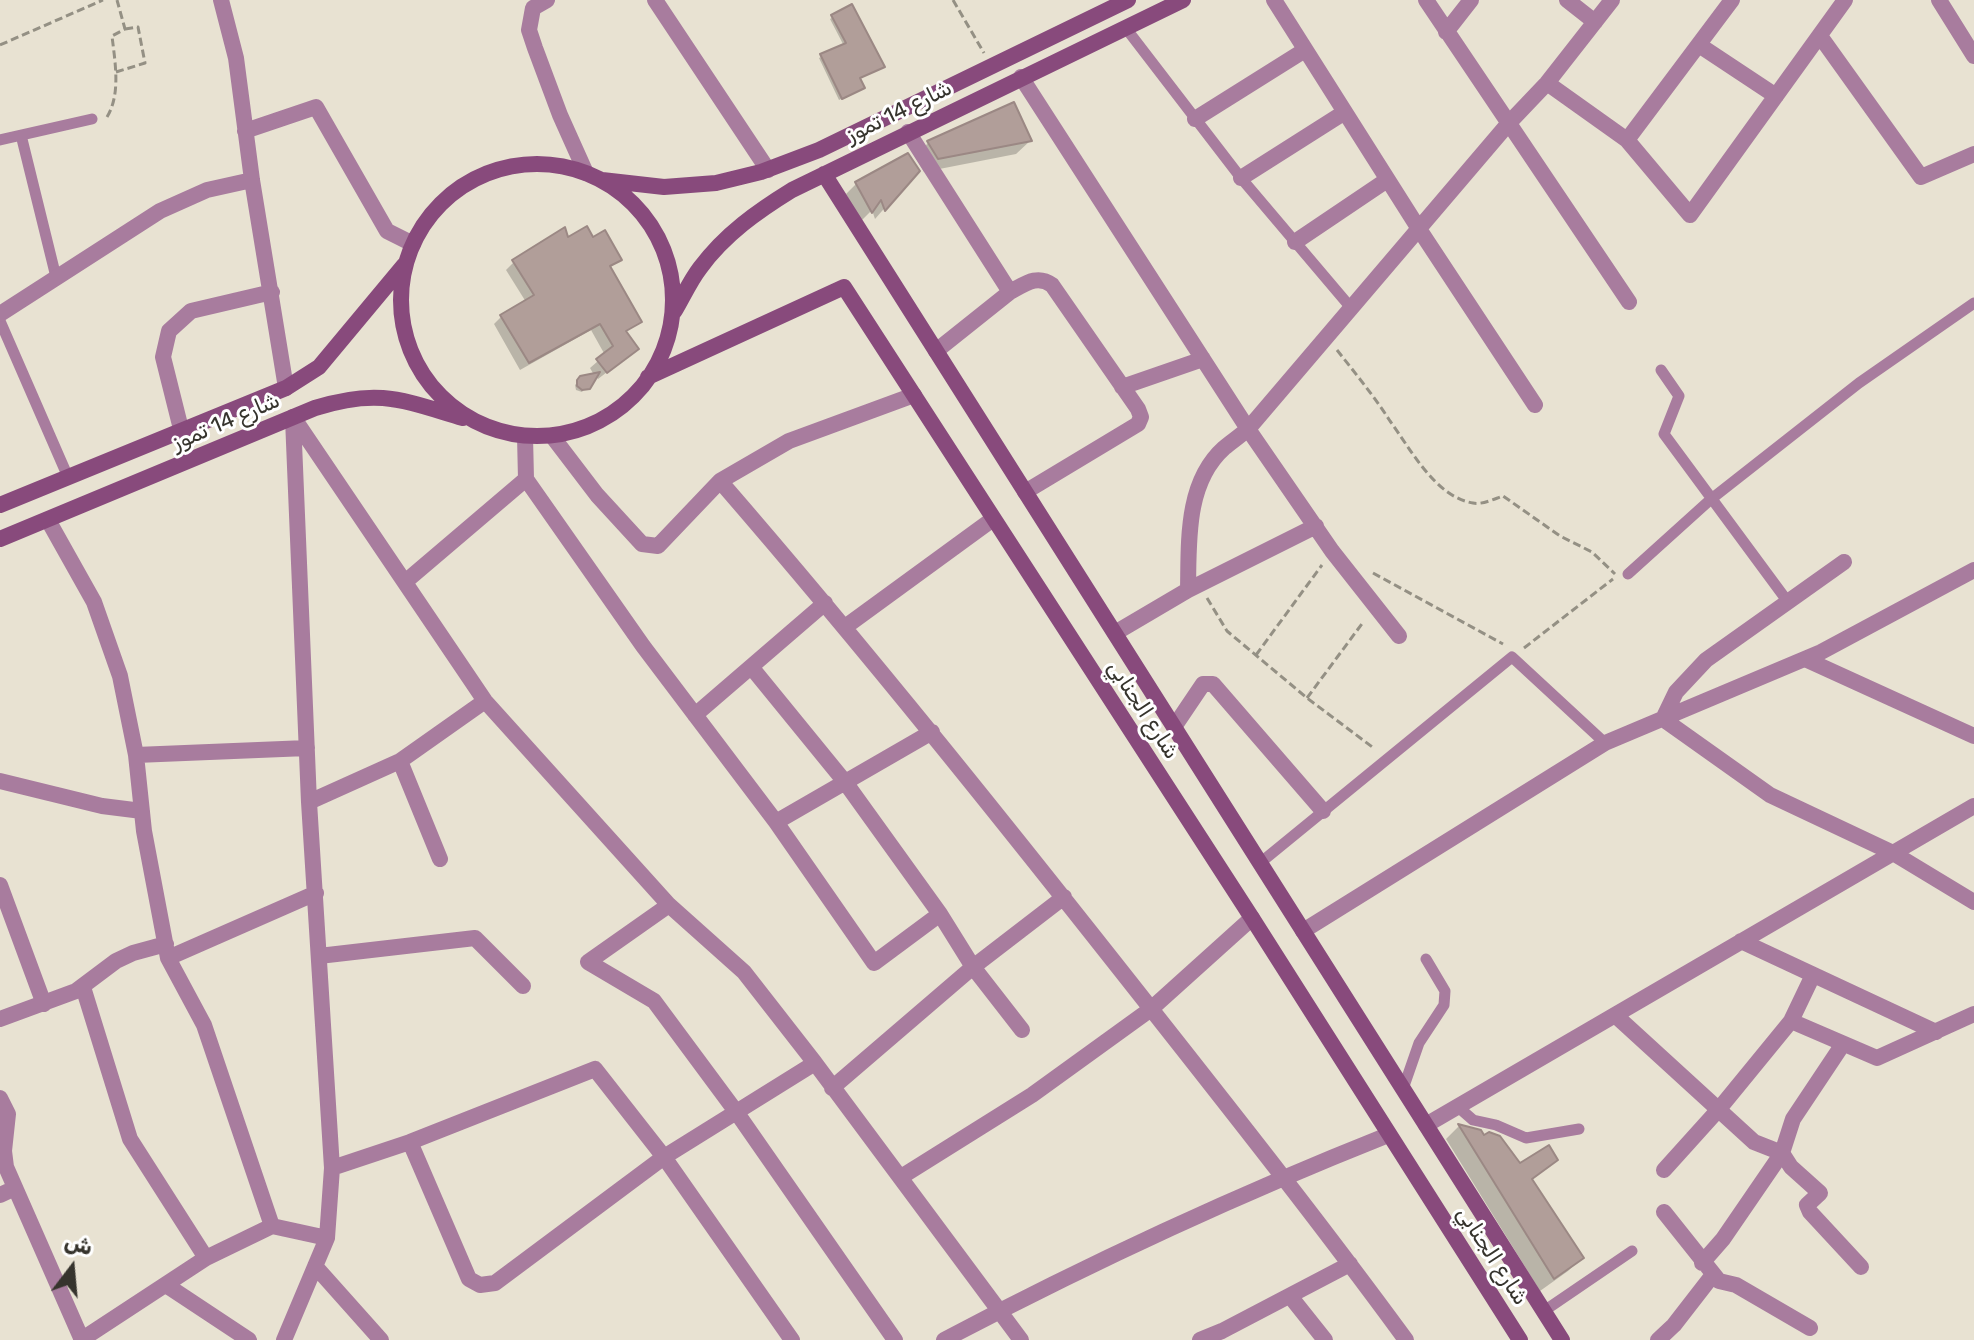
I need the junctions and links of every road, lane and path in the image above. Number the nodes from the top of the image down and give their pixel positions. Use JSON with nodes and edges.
{"nodes":[{"id":1,"x":103,"y":0,"type":"edge"},
{"id":2,"x":117,"y":0,"type":"edge"},
{"id":3,"x":221,"y":0,"type":"edge"},
{"id":4,"x":547,"y":0,"type":"edge"},
{"id":5,"x":655,"y":0,"type":"edge"},
{"id":6,"x":953,"y":0,"type":"edge"},
{"id":7,"x":1183,"y":0,"type":"edge"},
{"id":8,"x":1274,"y":0,"type":"edge"},
{"id":9,"x":1426,"y":0,"type":"edge"},
{"id":10,"x":1471,"y":0,"type":"edge"},
{"id":11,"x":1567,"y":0,"type":"edge"},
{"id":12,"x":1612,"y":0,"type":"edge"},
{"id":13,"x":1732,"y":0,"type":"edge"},
{"id":14,"x":1845,"y":0,"type":"edge"},
{"id":15,"x":1939,"y":0,"type":"edge"},
{"id":16,"x":1117,"y":3,"type":"edge"},
{"id":17,"x":1595,"y":22,"type":"junction"},
{"id":18,"x":1125,"y":27,"type":"junction"},
{"id":19,"x":125,"y":29,"type":"junction"},
{"id":20,"x":1446,"y":32,"type":"junction"},
{"id":21,"x":1820,"y":36,"type":"junction"},
{"id":22,"x":0,"y":45,"type":"edge"},
{"id":23,"x":1699,"y":45,"type":"junction"},
{"id":24,"x":1305,"y":50,"type":"junction"},
{"id":25,"x":1974,"y":56,"type":"edge"},
{"id":26,"x":993,"y":66,"type":"junction"},
{"id":27,"x":116,"y":72,"type":"junction"},
{"id":28,"x":1021,"y":77,"type":"junction"},
{"id":29,"x":1547,"y":83,"type":"junction"},
{"id":30,"x":1776,"y":96,"type":"junction"},
{"id":31,"x":1345,"y":112,"type":"junction"},
{"id":32,"x":92,"y":119,"type":"joint"},
{"id":33,"x":1195,"y":119,"type":"junction"},
{"id":34,"x":1508,"y":124,"type":"junction"},
{"id":35,"x":245,"y":131,"type":"junction"},
{"id":36,"x":908,"y":132,"type":"junction"},
{"id":37,"x":21,"y":135,"type":"junction"},
{"id":38,"x":0,"y":140,"type":"edge"},
{"id":39,"x":1627,"y":140,"type":"junction"},
{"id":40,"x":1974,"y":154,"type":"edge"},
{"id":41,"x":768,"y":170,"type":"junction"},
{"id":42,"x":586,"y":173,"type":"junction"},
{"id":43,"x":824,"y":174,"type":"junction"},
{"id":44,"x":1241,"y":178,"type":"junction"},
{"id":45,"x":252,"y":180,"type":"junction"},
{"id":46,"x":602,"y":180,"type":"junction"},
{"id":47,"x":1387,"y":180,"type":"junction"},
{"id":48,"x":1419,"y":229,"type":"junction"},
{"id":49,"x":1295,"y":242,"type":"junction"},
{"id":50,"x":413,"y":244,"type":"junction"},
{"id":51,"x":405,"y":264,"type":"junction"},
{"id":52,"x":56,"y":277,"type":"junction"},
{"id":53,"x":272,"y":292,"type":"junction"},
{"id":54,"x":1010,"y":292,"type":"junction"},
{"id":55,"x":1629,"y":302,"type":"dead end"},
{"id":56,"x":1974,"y":303,"type":"edge"},
{"id":57,"x":1352,"y":309,"type":"junction"},
{"id":58,"x":673,"y":313,"type":"junction"},
{"id":59,"x":0,"y":314,"type":"edge"},
{"id":60,"x":0,"y":321,"type":"edge"},
{"id":61,"x":1328,"y":338,"type":"junction"},
{"id":62,"x":936,"y":351,"type":"junction"},
{"id":63,"x":1203,"y":359,"type":"junction"},
{"id":64,"x":1661,"y":370,"type":"dead end"},
{"id":65,"x":648,"y":377,"type":"junction"},
{"id":66,"x":1122,"y":387,"type":"junction"},
{"id":67,"x":286,"y":388,"type":"junction"},
{"id":68,"x":914,"y":395,"type":"junction"},
{"id":69,"x":1535,"y":405,"type":"dead end"},
{"id":70,"x":293,"y":417,"type":"junction"},
{"id":71,"x":475,"y":421,"type":"junction"},
{"id":72,"x":181,"y":429,"type":"junction"},
{"id":73,"x":1248,"y":429,"type":"junction"},
{"id":74,"x":525,"y":436,"type":"junction"},
{"id":75,"x":552,"y":436,"type":"junction"},
{"id":76,"x":68,"y":477,"type":"junction"},
{"id":77,"x":526,"y":479,"type":"junction"},
{"id":78,"x":720,"y":481,"type":"junction"},
{"id":79,"x":1025,"y":492,"type":"junction"},
{"id":80,"x":1710,"y":500,"type":"junction"},
{"id":81,"x":0,"y":505,"type":"edge"},
{"id":82,"x":993,"y":519,"type":"junction"},
{"id":83,"x":48,"y":520,"type":"junction"},
{"id":84,"x":1316,"y":526,"type":"junction"},
{"id":85,"x":0,"y":539,"type":"edge"},
{"id":86,"x":1332,"y":551,"type":"junction"},
{"id":87,"x":1844,"y":562,"type":"dead end"},
{"id":88,"x":1974,"y":570,"type":"edge"},
{"id":89,"x":1371,"y":572,"type":"dead end"},
{"id":90,"x":1628,"y":574,"type":"dead end"},
{"id":91,"x":405,"y":582,"type":"junction"},
{"id":92,"x":1193,"y":587,"type":"junction"},
{"id":93,"x":1788,"y":602,"type":"junction"},
{"id":94,"x":825,"y":603,"type":"junction"},
{"id":95,"x":1376,"y":604,"type":"junction"},
{"id":96,"x":845,"y":627,"type":"junction"},
{"id":97,"x":1115,"y":633,"type":"junction"},
{"id":98,"x":1399,"y":636,"type":"dead end"},
{"id":99,"x":1256,"y":655,"type":"junction"},
{"id":100,"x":1512,"y":657,"type":"junction"},
{"id":101,"x":1805,"y":659,"type":"junction"},
{"id":102,"x":752,"y":668,"type":"junction"},
{"id":103,"x":1307,"y":698,"type":"junction"},
{"id":104,"x":485,"y":701,"type":"junction"},
{"id":105,"x":695,"y":715,"type":"junction"},
{"id":106,"x":1663,"y":719,"type":"junction"},
{"id":107,"x":1174,"y":727,"type":"junction"},
{"id":108,"x":932,"y":732,"type":"junction"},
{"id":109,"x":1974,"y":736,"type":"edge"},
{"id":110,"x":1605,"y":743,"type":"junction"},
{"id":111,"x":307,"y":748,"type":"junction"},
{"id":112,"x":136,"y":755,"type":"junction"},
{"id":113,"x":1388,"y":759,"type":"junction"},
{"id":114,"x":400,"y":761,"type":"junction"},
{"id":115,"x":0,"y":781,"type":"edge"},
{"id":116,"x":845,"y":782,"type":"junction"},
{"id":117,"x":309,"y":802,"type":"junction"},
{"id":118,"x":1974,"y":806,"type":"edge"},
{"id":119,"x":142,"y":811,"type":"junction"},
{"id":120,"x":1323,"y":811,"type":"junction"},
{"id":121,"x":776,"y":822,"type":"junction"},
{"id":122,"x":1893,"y":853,"type":"junction"},
{"id":123,"x":440,"y":859,"type":"dead end"},
{"id":124,"x":1260,"y":863,"type":"junction"},
{"id":125,"x":0,"y":885,"type":"edge"},
{"id":126,"x":316,"y":893,"type":"junction"},
{"id":127,"x":1064,"y":897,"type":"junction"},
{"id":128,"x":1974,"y":902,"type":"edge"},
{"id":129,"x":669,"y":905,"type":"junction"},
{"id":130,"x":940,"y":914,"type":"junction"},
{"id":131,"x":1252,"y":918,"type":"junction"},
{"id":132,"x":1303,"y":931,"type":"junction"},
{"id":133,"x":1741,"y":941,"type":"junction"},
{"id":134,"x":167,"y":951,"type":"junction"},
{"id":135,"x":319,"y":956,"type":"junction"},
{"id":136,"x":1426,"y":959,"type":"dead end"},
{"id":137,"x":973,"y":967,"type":"junction"},
{"id":138,"x":1813,"y":975,"type":"junction"},
{"id":139,"x":523,"y":986,"type":"dead end"},
{"id":140,"x":83,"y":987,"type":"junction"},
{"id":141,"x":44,"y":1004,"type":"junction"},
{"id":142,"x":1151,"y":1009,"type":"junction"},
{"id":143,"x":1974,"y":1014,"type":"edge"},
{"id":144,"x":1615,"y":1015,"type":"junction"},
{"id":145,"x":0,"y":1019,"type":"edge"},
{"id":146,"x":1791,"y":1021,"type":"junction"},
{"id":147,"x":1022,"y":1030,"type":"dead end"},
{"id":148,"x":1936,"y":1032,"type":"junction"},
{"id":149,"x":1843,"y":1044,"type":"junction"},
{"id":150,"x":815,"y":1063,"type":"junction"},
{"id":151,"x":832,"y":1088,"type":"junction"},
{"id":152,"x":1403,"y":1089,"type":"junction"},
{"id":153,"x":0,"y":1098,"type":"edge"},
{"id":154,"x":1457,"y":1106,"type":"junction"},
{"id":155,"x":1719,"y":1109,"type":"junction"},
{"id":156,"x":737,"y":1113,"type":"junction"},
{"id":157,"x":1426,"y":1125,"type":"junction"},
{"id":158,"x":1579,"y":1129,"type":"dead end"},
{"id":159,"x":1388,"y":1135,"type":"junction"},
{"id":160,"x":410,"y":1142,"type":"junction"},
{"id":161,"x":1782,"y":1153,"type":"junction"},
{"id":162,"x":664,"y":1157,"type":"junction"},
{"id":163,"x":332,"y":1168,"type":"junction"},
{"id":164,"x":1664,"y":1170,"type":"dead end"},
{"id":165,"x":1284,"y":1176,"type":"junction"},
{"id":166,"x":901,"y":1177,"type":"junction"},
{"id":167,"x":7,"y":1191,"type":"edge"},
{"id":168,"x":1664,"y":1212,"type":"dead end"},
{"id":169,"x":272,"y":1226,"type":"junction"},
{"id":170,"x":327,"y":1238,"type":"junction"},
{"id":171,"x":1632,"y":1251,"type":"dead end"},
{"id":172,"x":206,"y":1258,"type":"junction"},
{"id":173,"x":1350,"y":1264,"type":"junction"},
{"id":174,"x":315,"y":1266,"type":"junction"},
{"id":175,"x":1861,"y":1267,"type":"dead end"},
{"id":176,"x":1707,"y":1269,"type":"junction"},
{"id":177,"x":166,"y":1285,"type":"junction"},
{"id":178,"x":1290,"y":1296,"type":"junction"},
{"id":179,"x":1000,"y":1310,"type":"junction"},
{"id":180,"x":1544,"y":1311,"type":"junction"},
{"id":181,"x":1810,"y":1328,"type":"dead end"},
{"id":182,"x":1211,"y":1338,"type":"edge"},
{"id":183,"x":82,"y":1340,"type":"edge"},
{"id":184,"x":249,"y":1340,"type":"edge"},
{"id":185,"x":284,"y":1340,"type":"edge"},
{"id":186,"x":381,"y":1340,"type":"edge"},
{"id":187,"x":792,"y":1340,"type":"edge"},
{"id":188,"x":895,"y":1340,"type":"edge"},
{"id":189,"x":944,"y":1340,"type":"edge"},
{"id":190,"x":1021,"y":1340,"type":"edge"},
{"id":191,"x":1325,"y":1340,"type":"edge"},
{"id":192,"x":1406,"y":1340,"type":"edge"},
{"id":193,"x":1520,"y":1340,"type":"edge"},
{"id":194,"x":1562,"y":1340,"type":"edge"},
{"id":195,"x":1658,"y":1340,"type":"edge"}],
"edges":[{"from":1,"to":22,"type":"path"},
{"from":2,"to":19,"type":"path"},
{"from":3,"to":35,"type":"street"},
{"from":4,"to":42,"type":"street"},
{"from":5,"to":41,"type":"street"},
{"from":6,"to":26,"type":"path"},
{"from":7,"to":18,"type":"main road","name":"شارع 14 تموز"},
{"from":8,"to":24,"type":"street"},
{"from":9,"to":20,"type":"street"},
{"from":10,"to":20,"type":"street"},
{"from":11,"to":17,"type":"street"},
{"from":12,"to":17,"type":"street"},
{"from":13,"to":23,"type":"street"},
{"from":14,"to":21,"type":"street"},
{"from":15,"to":25,"type":"street"},
{"from":16,"to":26,"type":"main road","name":"شارع 14 تموز"},
{"from":17,"to":29,"type":"street"},
{"from":18,"to":28,"type":"main road","name":"شارع 14 تموز"},
{"from":18,"to":33,"type":"lane"},
{"from":19,"to":27,"type":"path"},
{"from":19,"to":27,"type":"path"},
{"from":20,"to":34,"type":"street"},
{"from":21,"to":30,"type":"street"},
{"from":21,"to":40,"type":"street"},
{"from":23,"to":30,"type":"street"},
{"from":23,"to":39,"type":"street"},
{"from":24,"to":31,"type":"street"},
{"from":24,"to":33,"type":"street"},
{"from":26,"to":41,"type":"main road","name":"شارع 14 تموز"},
{"from":27,"to":32,"type":"path"},
{"from":28,"to":36,"type":"main road","name":"شارع 14 تموز"},
{"from":28,"to":63,"type":"street"},
{"from":29,"to":34,"type":"street"},
{"from":29,"to":39,"type":"street"},
{"from":30,"to":39,"type":"street"},
{"from":31,"to":44,"type":"street"},
{"from":31,"to":47,"type":"street"},
{"from":32,"to":37,"type":"lane"},
{"from":33,"to":44,"type":"lane"},
{"from":34,"to":48,"type":"street"},
{"from":34,"to":55,"type":"street"},
{"from":35,"to":45,"type":"street"},
{"from":35,"to":50,"type":"street"},
{"from":36,"to":43,"type":"main road","name":"شارع 14 تموز"},
{"from":36,"to":54,"type":"street"},
{"from":37,"to":38,"type":"lane"},
{"from":37,"to":52,"type":"lane"},
{"from":41,"to":46,"type":"main road","name":"شارع 14 تموز"},
{"from":42,"to":46,"type":"main road"},
{"from":42,"to":50,"type":"main road"},
{"from":43,"to":58,"type":"main road","name":"شارع 14 تموز"},
{"from":43,"to":62,"type":"main road","name":"شارع الجنابي"},
{"from":44,"to":49,"type":"lane"},
{"from":45,"to":52,"type":"street"},
{"from":45,"to":53,"type":"street"},
{"from":46,"to":58,"type":"main road"},
{"from":47,"to":48,"type":"street"},
{"from":47,"to":49,"type":"street"},
{"from":48,"to":57,"type":"street"},
{"from":48,"to":69,"type":"street"},
{"from":49,"to":57,"type":"lane"},
{"from":50,"to":51,"type":"main road"},
{"from":51,"to":67,"type":"main road","name":"شارع 14 تموز"},
{"from":51,"to":71,"type":"main road"},
{"from":52,"to":59,"type":"street"},
{"from":53,"to":67,"type":"street"},
{"from":53,"to":72,"type":"street"},
{"from":54,"to":62,"type":"street"},
{"from":54,"to":66,"type":"street"},
{"from":56,"to":80,"type":"lane"},
{"from":57,"to":61,"type":"street"},
{"from":58,"to":65,"type":"main road"},
{"from":60,"to":76,"type":"lane"},
{"from":61,"to":73,"type":"street"},
{"from":61,"to":100,"type":"path"},
{"from":62,"to":79,"type":"main road","name":"شارع الجنابي"},
{"from":63,"to":66,"type":"street"},
{"from":63,"to":73,"type":"street"},
{"from":64,"to":80,"type":"lane"},
{"from":65,"to":68,"type":"main road","name":"شارع الجنابي"},
{"from":65,"to":75,"type":"main road"},
{"from":66,"to":79,"type":"street"},
{"from":67,"to":72,"type":"main road","name":"شارع 14 تموز"},
{"from":68,"to":78,"type":"street"},
{"from":68,"to":82,"type":"main road","name":"شارع الجنابي"},
{"from":70,"to":71,"type":"main road","name":"شارع 14 تموز"},
{"from":70,"to":83,"type":"main road","name":"شارع 14 تموز"},
{"from":70,"to":91,"type":"street"},
{"from":70,"to":111,"type":"street"},
{"from":71,"to":74,"type":"main road"},
{"from":72,"to":76,"type":"main road","name":"شارع 14 تموز"},
{"from":73,"to":84,"type":"street"},
{"from":73,"to":92,"type":"street"},
{"from":74,"to":75,"type":"main road"},
{"from":74,"to":77,"type":"street"},
{"from":75,"to":78,"type":"street"},
{"from":76,"to":81,"type":"main road","name":"شارع 14 تموز"},
{"from":77,"to":91,"type":"street"},
{"from":77,"to":105,"type":"street"},
{"from":78,"to":94,"type":"street"},
{"from":79,"to":97,"type":"main road","name":"شارع الجنابي"},
{"from":80,"to":90,"type":"lane"},
{"from":80,"to":93,"type":"lane"},
{"from":82,"to":96,"type":"street"},
{"from":82,"to":131,"type":"main road","name":"شارع الجنابي"},
{"from":83,"to":85,"type":"main road","name":"شارع 14 تموز"},
{"from":83,"to":112,"type":"street"},
{"from":84,"to":86,"type":"street"},
{"from":84,"to":92,"type":"street"},
{"from":86,"to":95,"type":"street"},
{"from":86,"to":99,"type":"path"},
{"from":87,"to":93,"type":"street"},
{"from":88,"to":101,"type":"street"},
{"from":89,"to":100,"type":"path"},
{"from":91,"to":104,"type":"street"},
{"from":92,"to":97,"type":"street"},
{"from":92,"to":99,"type":"path"},
{"from":93,"to":106,"type":"street"},
{"from":94,"to":96,"type":"street"},
{"from":94,"to":102,"type":"street"},
{"from":95,"to":98,"type":"street"},
{"from":95,"to":103,"type":"path"},
{"from":96,"to":108,"type":"street"},
{"from":97,"to":107,"type":"main road","name":"شارع الجنابي"},
{"from":99,"to":103,"type":"path"},
{"from":100,"to":110,"type":"lane"},
{"from":100,"to":113,"type":"lane"},
{"from":101,"to":106,"type":"street"},
{"from":101,"to":109,"type":"street"},
{"from":102,"to":105,"type":"street"},
{"from":102,"to":116,"type":"street"},
{"from":103,"to":113,"type":"path"},
{"from":104,"to":114,"type":"street"},
{"from":104,"to":129,"type":"street"},
{"from":105,"to":121,"type":"street"},
{"from":106,"to":110,"type":"street"},
{"from":106,"to":122,"type":"street"},
{"from":107,"to":120,"type":"street"},
{"from":107,"to":124,"type":"main road","name":"شارع الجنابي"},
{"from":108,"to":116,"type":"street"},
{"from":108,"to":127,"type":"street"},
{"from":110,"to":132,"type":"street"},
{"from":111,"to":112,"type":"street"},
{"from":111,"to":117,"type":"street"},
{"from":112,"to":119,"type":"street"},
{"from":113,"to":120,"type":"lane"},
{"from":114,"to":117,"type":"street"},
{"from":114,"to":123,"type":"street"},
{"from":115,"to":119,"type":"street"},
{"from":116,"to":121,"type":"street"},
{"from":116,"to":130,"type":"street"},
{"from":117,"to":126,"type":"street"},
{"from":118,"to":122,"type":"street"},
{"from":119,"to":134,"type":"street"},
{"from":120,"to":124,"type":"lane"},
{"from":121,"to":130,"type":"street"},
{"from":122,"to":128,"type":"street"},
{"from":122,"to":133,"type":"street"},
{"from":124,"to":132,"type":"main road","name":"شارع الجنابي"},
{"from":125,"to":141,"type":"street"},
{"from":126,"to":134,"type":"street"},
{"from":126,"to":135,"type":"street"},
{"from":127,"to":137,"type":"street"},
{"from":127,"to":142,"type":"street"},
{"from":129,"to":150,"type":"street"},
{"from":129,"to":156,"type":"street"},
{"from":130,"to":137,"type":"street"},
{"from":131,"to":142,"type":"street"},
{"from":131,"to":159,"type":"main road","name":"شارع الجنابي"},
{"from":132,"to":152,"type":"main road","name":"شارع الجنابي"},
{"from":133,"to":138,"type":"street"},
{"from":133,"to":144,"type":"street"},
{"from":134,"to":140,"type":"street"},
{"from":134,"to":169,"type":"street"},
{"from":135,"to":139,"type":"street"},
{"from":135,"to":163,"type":"street"},
{"from":136,"to":152,"type":"lane"},
{"from":137,"to":147,"type":"street"},
{"from":137,"to":151,"type":"street"},
{"from":138,"to":146,"type":"street"},
{"from":138,"to":148,"type":"street"},
{"from":140,"to":141,"type":"street"},
{"from":140,"to":172,"type":"street"},
{"from":141,"to":145,"type":"street"},
{"from":142,"to":165,"type":"street"},
{"from":142,"to":166,"type":"street"},
{"from":143,"to":148,"type":"street"},
{"from":144,"to":154,"type":"street"},
{"from":144,"to":155,"type":"street"},
{"from":146,"to":149,"type":"street"},
{"from":146,"to":155,"type":"street"},
{"from":148,"to":149,"type":"street"},
{"from":149,"to":161,"type":"street"},
{"from":150,"to":151,"type":"street"},
{"from":150,"to":156,"type":"street"},
{"from":151,"to":166,"type":"street"},
{"from":152,"to":157,"type":"main road","name":"شارع الجنابي"},
{"from":153,"to":167,"type":"street"},
{"from":154,"to":157,"type":"street"},
{"from":154,"to":158,"type":"lane"},
{"from":155,"to":161,"type":"street"},
{"from":155,"to":164,"type":"street"},
{"from":156,"to":162,"type":"street"},
{"from":156,"to":188,"type":"street"},
{"from":157,"to":180,"type":"main road","name":"شارع الجنابي"},
{"from":159,"to":165,"type":"street"},
{"from":159,"to":193,"type":"main road","name":"شارع الجنابي"},
{"from":160,"to":162,"type":"street"},
{"from":160,"to":162,"type":"street"},
{"from":160,"to":163,"type":"street"},
{"from":161,"to":175,"type":"street"},
{"from":161,"to":176,"type":"street"},
{"from":162,"to":187,"type":"street"},
{"from":163,"to":170,"type":"street"},
{"from":165,"to":173,"type":"street"},
{"from":165,"to":179,"type":"street"},
{"from":166,"to":179,"type":"street"},
{"from":167,"to":183,"type":"street"},
{"from":168,"to":176,"type":"street"},
{"from":169,"to":170,"type":"street"},
{"from":169,"to":172,"type":"street"},
{"from":170,"to":174,"type":"street"},
{"from":171,"to":180,"type":"lane"},
{"from":172,"to":177,"type":"street"},
{"from":173,"to":178,"type":"street"},
{"from":173,"to":192,"type":"street"},
{"from":174,"to":185,"type":"street"},
{"from":174,"to":186,"type":"street"},
{"from":176,"to":181,"type":"street"},
{"from":176,"to":195,"type":"street"},
{"from":177,"to":183,"type":"street"},
{"from":177,"to":184,"type":"street"},
{"from":178,"to":182,"type":"street"},
{"from":178,"to":191,"type":"street"},
{"from":179,"to":189,"type":"street"},
{"from":179,"to":190,"type":"street"},
{"from":180,"to":194,"type":"main road","name":"شارع الجنابي"}]}
